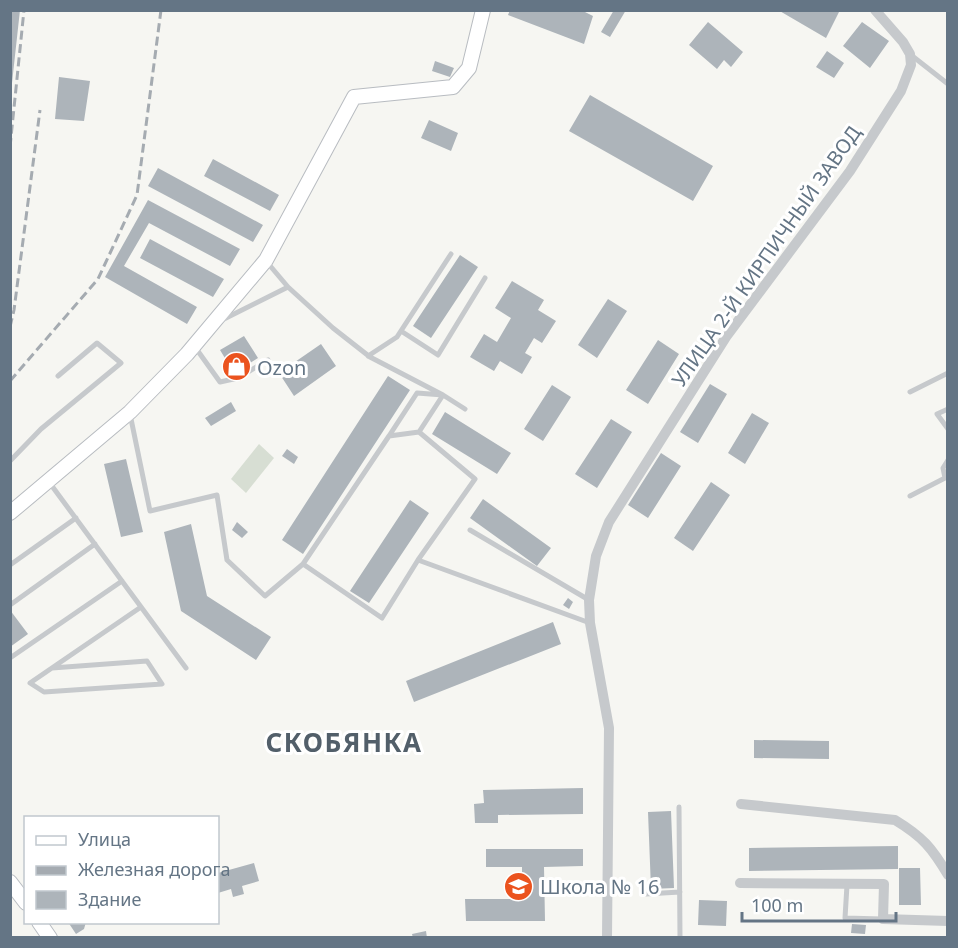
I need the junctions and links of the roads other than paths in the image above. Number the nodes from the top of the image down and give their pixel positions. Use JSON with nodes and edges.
{"nodes":[{"id":1,"x":483,"y":10,"type":"edge"},
{"id":2,"x":875,"y":10,"type":"edge"},
{"id":3,"x":910,"y":54,"type":"junction"},
{"id":4,"x":948,"y":84,"type":"edge"},
{"id":5,"x":451,"y":254,"type":"dead end"},
{"id":6,"x":266,"y":260,"type":"junction"},
{"id":7,"x":484,"y":278,"type":"dead end"},
{"id":8,"x":288,"y":287,"type":"junction"},
{"id":9,"x":212,"y":325,"type":"junction"},
{"id":10,"x":400,"y":331,"type":"junction"},
{"id":11,"x":194,"y":346,"type":"junction"},
{"id":12,"x":368,"y":356,"type":"junction"},
{"id":13,"x":268,"y":360,"type":"dead end"},
{"id":14,"x":948,"y":373,"type":"edge"},
{"id":15,"x":58,"y":376,"type":"dead end"},
{"id":16,"x":910,"y":392,"type":"dead end"},
{"id":17,"x":443,"y":394,"type":"junction"},
{"id":18,"x":465,"y":409,"type":"dead end"},
{"id":19,"x":948,"y":409,"type":"edge"},
{"id":20,"x":130,"y":412,"type":"junction"},
{"id":21,"x":948,"y":429,"type":"edge"},
{"id":22,"x":419,"y":432,"type":"junction"},
{"id":23,"x":389,"y":436,"type":"junction"},
{"id":24,"x":948,"y":460,"type":"edge"},
{"id":25,"x":10,"y":461,"type":"edge"},
{"id":26,"x":48,"y":481,"type":"junction"},
{"id":27,"x":910,"y":496,"type":"dead end"},
{"id":28,"x":10,"y":513,"type":"edge"},
{"id":29,"x":76,"y":518,"type":"junction"},
{"id":30,"x":470,"y":530,"type":"dead end"},
{"id":31,"x":95,"y":544,"type":"junction"},
{"id":32,"x":418,"y":560,"type":"junction"},
{"id":33,"x":303,"y":564,"type":"junction"},
{"id":34,"x":10,"y":565,"type":"edge"},
{"id":35,"x":122,"y":581,"type":"junction"},
{"id":36,"x":589,"y":600,"type":"junction"},
{"id":37,"x":10,"y":605,"type":"edge"},
{"id":38,"x":141,"y":607,"type":"junction"},
{"id":39,"x":590,"y":623,"type":"junction"},
{"id":40,"x":10,"y":658,"type":"edge"},
{"id":41,"x":52,"y":668,"type":"junction"},
{"id":42,"x":186,"y":668,"type":"dead end"},
{"id":43,"x":741,"y":804,"type":"dead end"},
{"id":44,"x":679,"y":807,"type":"dead end"},
{"id":45,"x":948,"y":875,"type":"edge"},
{"id":46,"x":10,"y":882,"type":"edge"},
{"id":47,"x":740,"y":883,"type":"dead end"},
{"id":48,"x":847,"y":885,"type":"junction"},
{"id":49,"x":680,"y":892,"type":"junction"},
{"id":50,"x":646,"y":894,"type":"dead end"},
{"id":51,"x":24,"y":900,"type":"edge"},
{"id":52,"x":883,"y":920,"type":"junction"},
{"id":53,"x":948,"y":921,"type":"edge"},
{"id":54,"x":40,"y":924,"type":"edge"},
{"id":55,"x":50,"y":938,"type":"edge"},
{"id":56,"x":607,"y":938,"type":"edge"},
{"id":57,"x":680,"y":938,"type":"edge"}],
"edges":[{"from":1,"to":6,"type":"street"},
{"from":2,"to":3,"type":"street"},
{"from":3,"to":4,"type":"lane"},
{"from":3,"to":36,"type":"street","name":"УЛИЦА 2-Й КИРПИЧНЫЙ ЗАВОД"},
{"from":5,"to":10,"type":"lane"},
{"from":6,"to":8,"type":"lane"},
{"from":6,"to":9,"type":"street"},
{"from":7,"to":10,"type":"lane"},
{"from":8,"to":9,"type":"lane"},
{"from":8,"to":12,"type":"lane"},
{"from":9,"to":11,"type":"street"},
{"from":10,"to":12,"type":"lane"},
{"from":11,"to":13,"type":"lane"},
{"from":11,"to":20,"type":"street"},
{"from":12,"to":17,"type":"lane"},
{"from":14,"to":16,"type":"lane"},
{"from":15,"to":25,"type":"lane"},
{"from":17,"to":18,"type":"lane"},
{"from":17,"to":22,"type":"lane"},
{"from":17,"to":23,"type":"lane"},
{"from":19,"to":21,"type":"lane"},
{"from":20,"to":26,"type":"street"},
{"from":20,"to":33,"type":"lane"},
{"from":22,"to":23,"type":"lane"},
{"from":22,"to":32,"type":"lane"},
{"from":23,"to":33,"type":"lane"},
{"from":24,"to":27,"type":"lane"},
{"from":26,"to":28,"type":"street"},
{"from":26,"to":29,"type":"lane"},
{"from":29,"to":31,"type":"lane"},
{"from":29,"to":34,"type":"lane"},
{"from":30,"to":36,"type":"lane"},
{"from":31,"to":35,"type":"lane"},
{"from":31,"to":37,"type":"lane"},
{"from":32,"to":33,"type":"lane"},
{"from":32,"to":39,"type":"lane"},
{"from":35,"to":38,"type":"lane"},
{"from":35,"to":40,"type":"lane"},
{"from":36,"to":39,"type":"street","name":"УЛИЦА 2-Й КИРПИЧНЫЙ ЗАВОД"},
{"from":38,"to":41,"type":"lane"},
{"from":38,"to":42,"type":"lane"},
{"from":39,"to":56,"type":"street","name":"УЛИЦА 2-Й КИРПИЧНЫЙ ЗАВОД"},
{"from":41,"to":41,"type":"lane"},
{"from":43,"to":45,"type":"street"},
{"from":44,"to":49,"type":"lane"},
{"from":46,"to":51,"type":"street"},
{"from":47,"to":48,"type":"street"},
{"from":48,"to":52,"type":"lane"},
{"from":48,"to":52,"type":"street"},
{"from":49,"to":50,"type":"lane"},
{"from":49,"to":57,"type":"lane"},
{"from":52,"to":53,"type":"street"},
{"from":54,"to":55,"type":"street"}]}
